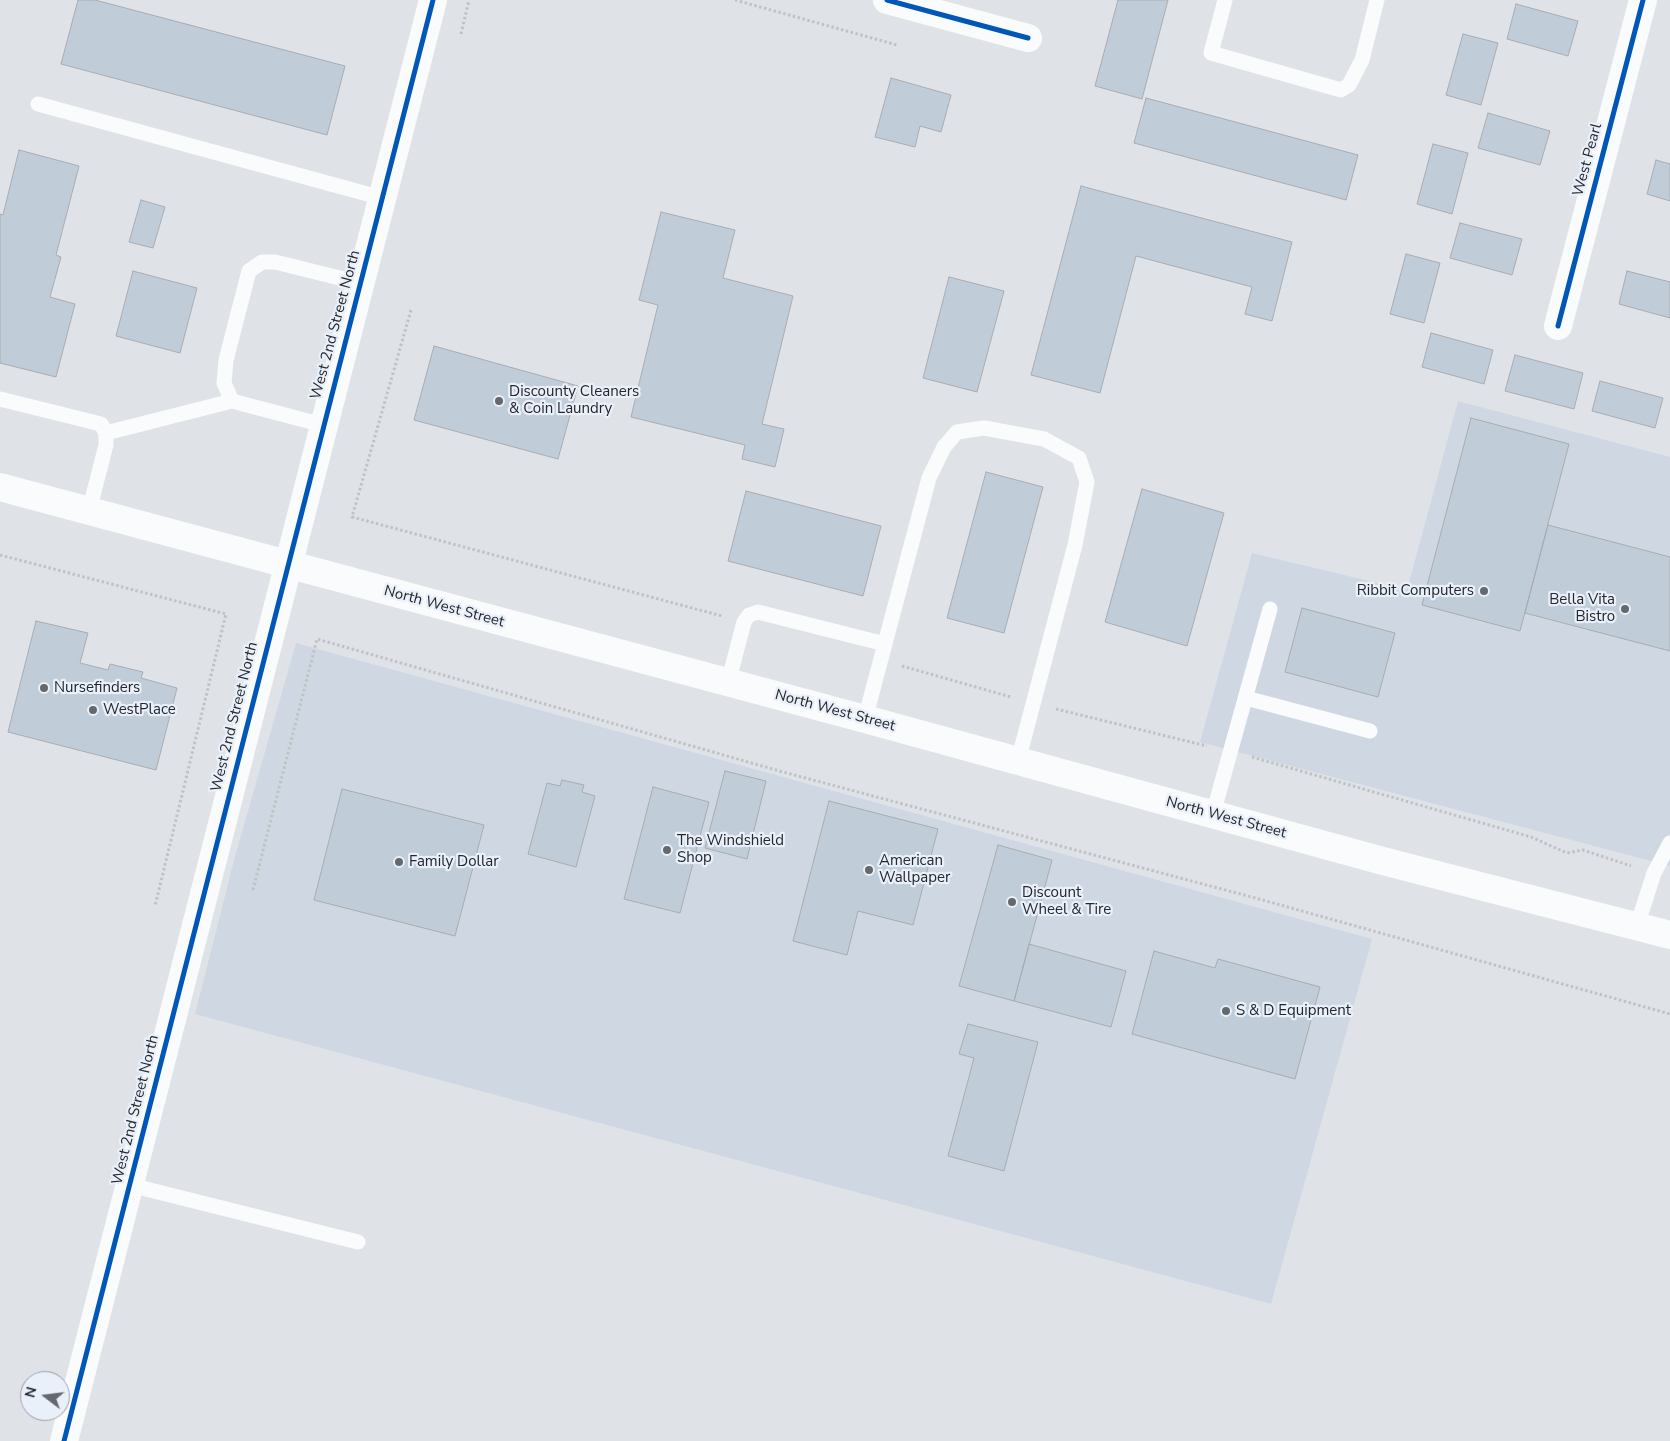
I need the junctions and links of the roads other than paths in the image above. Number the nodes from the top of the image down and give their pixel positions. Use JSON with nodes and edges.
{"nodes":[{"id":1,"x":433,"y":0,"type":"edge"},
{"id":2,"x":887,"y":0,"type":"edge"},
{"id":3,"x":1224,"y":0,"type":"edge"},
{"id":4,"x":1377,"y":0,"type":"edge"},
{"id":5,"x":1643,"y":0,"type":"edge"},
{"id":6,"x":1028,"y":38,"type":"dead end"},
{"id":7,"x":38,"y":104,"type":"dead end"},
{"id":8,"x":382,"y":198,"type":"junction"},
{"id":9,"x":360,"y":283,"type":"junction"},
{"id":10,"x":1558,"y":326,"type":"dead end"},
{"id":11,"x":0,"y":398,"type":"edge"},
{"id":12,"x":232,"y":401,"type":"junction"},
{"id":13,"x":323,"y":425,"type":"junction"},
{"id":14,"x":106,"y":434,"type":"junction"},
{"id":15,"x":0,"y":487,"type":"edge"},
{"id":16,"x":89,"y":511,"type":"junction"},
{"id":17,"x":287,"y":565,"type":"junction"},
{"id":18,"x":1270,"y":609,"type":"dead end"},
{"id":19,"x":885,"y":644,"type":"junction"},
{"id":20,"x":728,"y":682,"type":"junction"},
{"id":21,"x":1246,"y":698,"type":"junction"},
{"id":22,"x":865,"y":719,"type":"junction"},
{"id":23,"x":1370,"y":731,"type":"dead end"},
{"id":24,"x":1018,"y":761,"type":"junction"},
{"id":25,"x":1212,"y":814,"type":"junction"},
{"id":26,"x":1670,"y":843,"type":"edge"},
{"id":27,"x":1637,"y":926,"type":"junction"},
{"id":28,"x":1670,"y":935,"type":"edge"},
{"id":29,"x":130,"y":1185,"type":"junction"},
{"id":30,"x":358,"y":1242,"type":"dead end"},
{"id":31,"x":64,"y":1441,"type":"edge"}],
"edges":[{"from":1,"to":8,"type":"street","name":"West 2nd Street North"},
{"from":2,"to":6,"type":"street"},
{"from":3,"to":4,"type":"lane"},
{"from":5,"to":10,"type":"street","name":"West Pearl"},
{"from":7,"to":8,"type":"lane"},
{"from":8,"to":9,"type":"street","name":"West 2nd Street North"},
{"from":9,"to":12,"type":"lane"},
{"from":9,"to":13,"type":"street","name":"West 2nd Street North"},
{"from":11,"to":14,"type":"lane"},
{"from":12,"to":13,"type":"lane"},
{"from":12,"to":14,"type":"lane"},
{"from":13,"to":17,"type":"street","name":"West 2nd Street North"},
{"from":14,"to":16,"type":"lane"},
{"from":15,"to":16,"type":"street","name":"North West Street"},
{"from":16,"to":17,"type":"street","name":"North West Street"},
{"from":17,"to":20,"type":"street","name":"North West Street"},
{"from":17,"to":29,"type":"street","name":"West 2nd Street North"},
{"from":18,"to":21,"type":"lane"},
{"from":19,"to":20,"type":"lane"},
{"from":19,"to":22,"type":"lane"},
{"from":19,"to":24,"type":"lane"},
{"from":20,"to":22,"type":"street","name":"North West Street"},
{"from":21,"to":23,"type":"lane"},
{"from":21,"to":25,"type":"lane"},
{"from":22,"to":24,"type":"street","name":"North West Street"},
{"from":24,"to":25,"type":"street","name":"North West Street"},
{"from":25,"to":27,"type":"street","name":"North West Street"},
{"from":26,"to":27,"type":"lane"},
{"from":27,"to":28,"type":"street","name":"North West Street"},
{"from":29,"to":30,"type":"lane"},
{"from":29,"to":31,"type":"street","name":"West 2nd Street North"}]}
